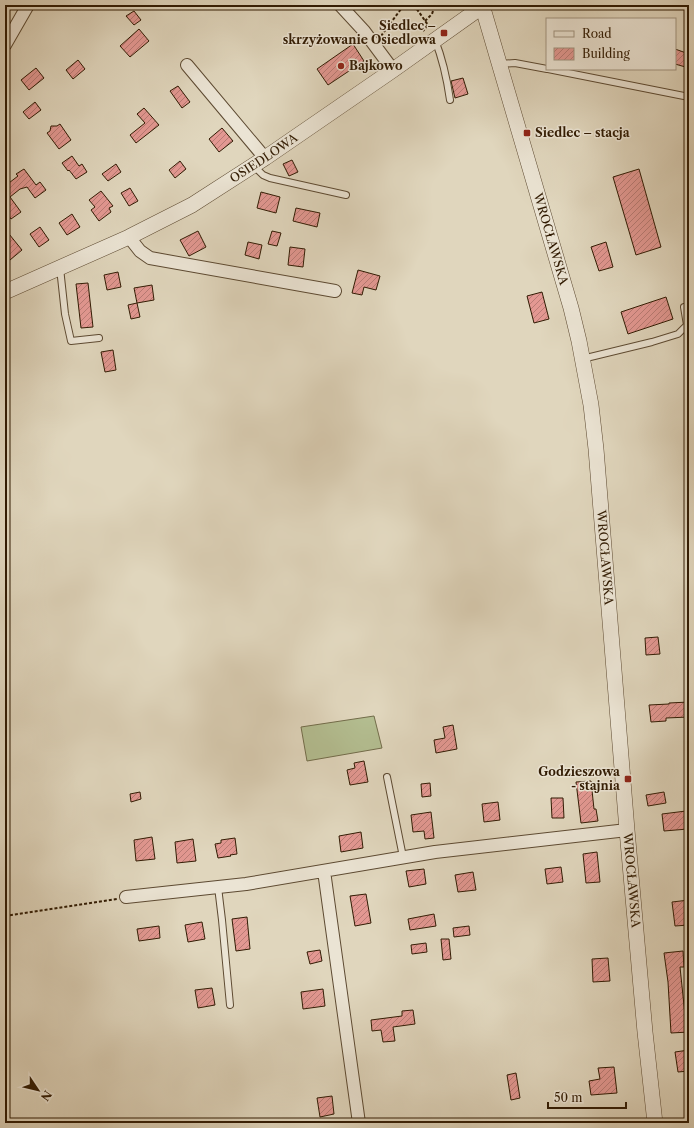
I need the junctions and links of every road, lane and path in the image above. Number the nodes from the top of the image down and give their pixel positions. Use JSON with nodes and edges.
{"nodes":[{"id":1,"x":28,"y":5,"type":"edge"},
{"id":2,"x":340,"y":5,"type":"edge"},
{"id":3,"x":404,"y":5,"type":"edge"},
{"id":4,"x":414,"y":5,"type":"edge"},
{"id":5,"x":435,"y":5,"type":"edge"},
{"id":6,"x":482,"y":5,"type":"edge"},
{"id":7,"x":425,"y":21,"type":"junction"},
{"id":8,"x":423,"y":31,"type":"dead end"},
{"id":9,"x":435,"y":40,"type":"junction"},
{"id":10,"x":5,"y":45,"type":"edge"},
{"id":11,"x":375,"y":45,"type":"junction"},
{"id":12,"x":499,"y":64,"type":"junction"},
{"id":13,"x":187,"y":65,"type":"dead end"},
{"id":14,"x":546,"y":69,"type":"edge"},
{"id":15,"x":393,"y":70,"type":"junction"},
{"id":16,"x":552,"y":70,"type":"edge"},
{"id":17,"x":689,"y":96,"type":"edge"},
{"id":18,"x":450,"y":100,"type":"dead end"},
{"id":19,"x":259,"y":162,"type":"junction"},
{"id":20,"x":346,"y":195,"type":"dead end"},
{"id":21,"x":129,"y":237,"type":"junction"},
{"id":22,"x":60,"y":268,"type":"junction"},
{"id":23,"x":335,"y":291,"type":"dead end"},
{"id":24,"x":5,"y":292,"type":"edge"},
{"id":25,"x":684,"y":307,"type":"dead end"},
{"id":26,"x":99,"y":338,"type":"dead end"},
{"id":27,"x":582,"y":359,"type":"junction"},
{"id":28,"x":387,"y":777,"type":"dead end"},
{"id":29,"x":627,"y":830,"type":"junction"},
{"id":30,"x":403,"y":858,"type":"junction"},
{"id":31,"x":324,"y":871,"type":"junction"},
{"id":32,"x":218,"y":887,"type":"junction"},
{"id":33,"x":126,"y":897,"type":"joint"},
{"id":34,"x":5,"y":916,"type":"edge"},
{"id":35,"x":230,"y":1005,"type":"dead end"},
{"id":36,"x":359,"y":1123,"type":"edge"},
{"id":37,"x":655,"y":1123,"type":"edge"}],
"edges":[{"from":1,"to":10,"type":"street"},
{"from":2,"to":11,"type":"street"},
{"from":3,"to":11,"type":"path"},
{"from":4,"to":7,"type":"path"},
{"from":5,"to":7,"type":"path"},
{"from":6,"to":9,"type":"street","name":"OSIEDLOWA"},
{"from":6,"to":12,"type":"street","name":"WROCŁAWSKA"},
{"from":7,"to":8,"type":"path"},
{"from":9,"to":15,"type":"street","name":"OSIEDLOWA"},
{"from":9,"to":18,"type":"lane"},
{"from":11,"to":15,"type":"street"},
{"from":12,"to":14,"type":"lane"},
{"from":12,"to":27,"type":"street","name":"WROCŁAWSKA"},
{"from":13,"to":19,"type":"street"},
{"from":15,"to":19,"type":"street","name":"OSIEDLOWA"},
{"from":16,"to":17,"type":"lane"},
{"from":19,"to":20,"type":"lane"},
{"from":19,"to":21,"type":"street","name":"OSIEDLOWA"},
{"from":21,"to":22,"type":"street","name":"OSIEDLOWA"},
{"from":21,"to":23,"type":"street"},
{"from":22,"to":24,"type":"street","name":"OSIEDLOWA"},
{"from":22,"to":26,"type":"lane"},
{"from":25,"to":27,"type":"lane"},
{"from":27,"to":29,"type":"street","name":"WROCŁAWSKA"},
{"from":28,"to":30,"type":"lane"},
{"from":29,"to":30,"type":"street"},
{"from":29,"to":37,"type":"street","name":"WROCŁAWSKA"},
{"from":30,"to":31,"type":"street"},
{"from":31,"to":32,"type":"street"},
{"from":31,"to":36,"type":"street"},
{"from":32,"to":33,"type":"street"},
{"from":32,"to":35,"type":"lane"},
{"from":33,"to":34,"type":"path"}]}
